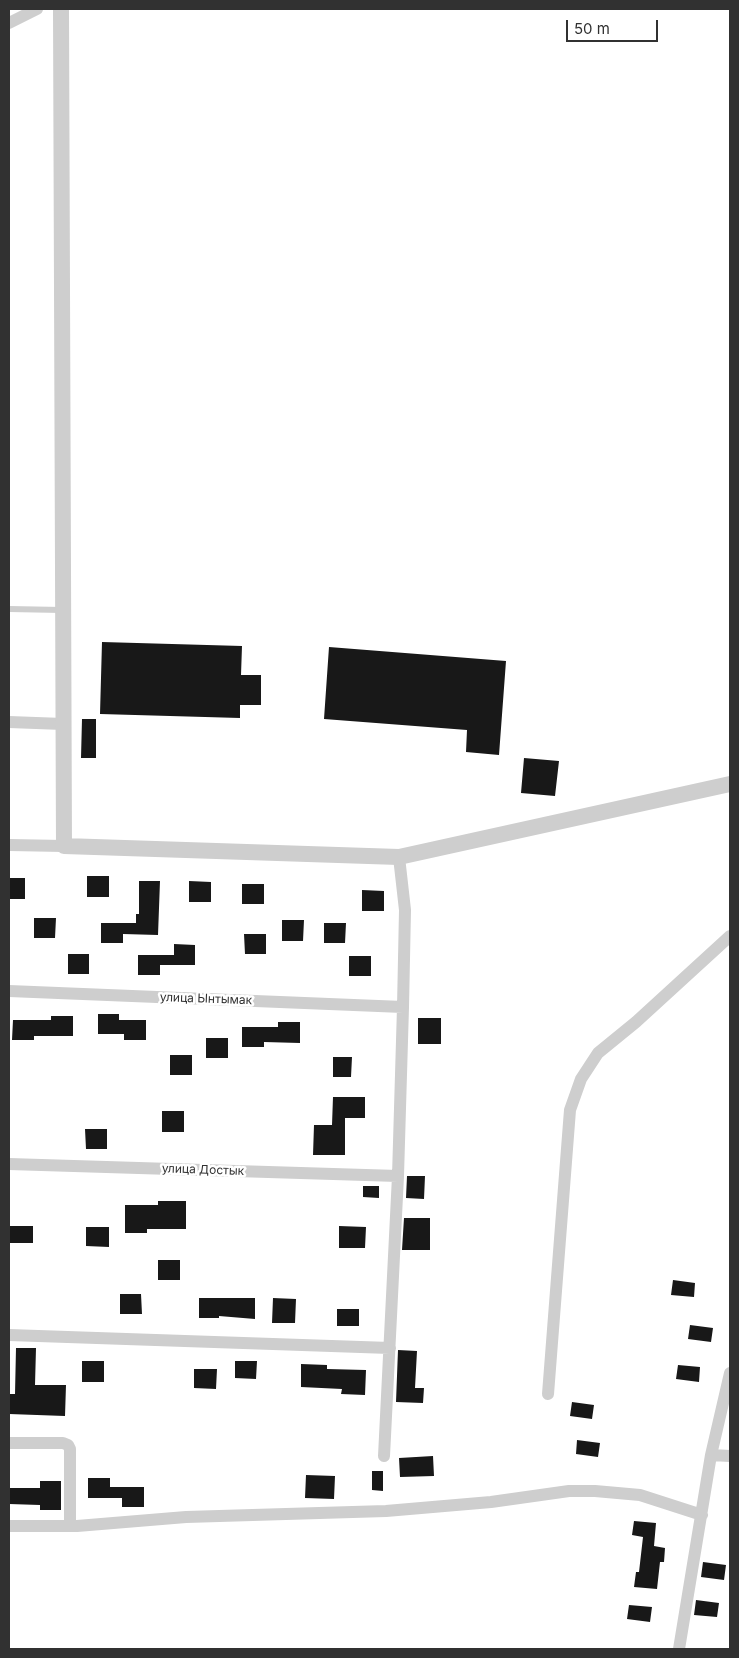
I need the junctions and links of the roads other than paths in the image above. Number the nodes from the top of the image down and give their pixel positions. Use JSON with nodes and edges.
{"nodes":[{"id":1,"x":37,"y":9,"type":"edge"},
{"id":2,"x":61,"y":9,"type":"edge"},
{"id":3,"x":9,"y":23,"type":"edge"},
{"id":4,"x":9,"y":609,"type":"edge"},
{"id":5,"x":64,"y":610,"type":"junction"},
{"id":6,"x":9,"y":722,"type":"edge"},
{"id":7,"x":63,"y":724,"type":"junction"},
{"id":8,"x":730,"y":784,"type":"edge"},
{"id":9,"x":9,"y":845,"type":"edge"},
{"id":10,"x":64,"y":846,"type":"junction"},
{"id":11,"x":399,"y":857,"type":"junction"},
{"id":12,"x":730,"y":936,"type":"edge"},
{"id":13,"x":9,"y":991,"type":"edge"},
{"id":14,"x":403,"y":1007,"type":"junction"},
{"id":15,"x":9,"y":1164,"type":"edge"},
{"id":16,"x":398,"y":1176,"type":"junction"},
{"id":17,"x":9,"y":1335,"type":"edge"},
{"id":18,"x":390,"y":1348,"type":"junction"},
{"id":19,"x":730,"y":1373,"type":"edge"},
{"id":20,"x":548,"y":1394,"type":"dead end"},
{"id":21,"x":9,"y":1444,"type":"edge"},
{"id":22,"x":711,"y":1455,"type":"junction"},
{"id":23,"x":384,"y":1456,"type":"dead end"},
{"id":24,"x":730,"y":1456,"type":"edge"},
{"id":25,"x":702,"y":1515,"type":"junction"},
{"id":26,"x":9,"y":1526,"type":"edge"},
{"id":27,"x":70,"y":1526,"type":"junction"},
{"id":28,"x":679,"y":1649,"type":"edge"}],
"edges":[{"from":1,"to":3,"type":"street"},
{"from":2,"to":5,"type":"street"},
{"from":4,"to":5,"type":"lane"},
{"from":5,"to":7,"type":"street"},
{"from":6,"to":7,"type":"street"},
{"from":7,"to":10,"type":"street"},
{"from":8,"to":11,"type":"street"},
{"from":9,"to":10,"type":"street"},
{"from":10,"to":11,"type":"street"},
{"from":11,"to":14,"type":"street"},
{"from":12,"to":20,"type":"street"},
{"from":13,"to":14,"type":"street","name":"улица Ынтымак"},
{"from":14,"to":16,"type":"street"},
{"from":15,"to":16,"type":"street","name":"улица Достык"},
{"from":16,"to":18,"type":"street"},
{"from":17,"to":18,"type":"street"},
{"from":18,"to":23,"type":"street"},
{"from":19,"to":22,"type":"street"},
{"from":21,"to":27,"type":"street"},
{"from":22,"to":24,"type":"street"},
{"from":22,"to":25,"type":"street"},
{"from":25,"to":27,"type":"street"},
{"from":25,"to":28,"type":"street"},
{"from":26,"to":27,"type":"street"}]}
